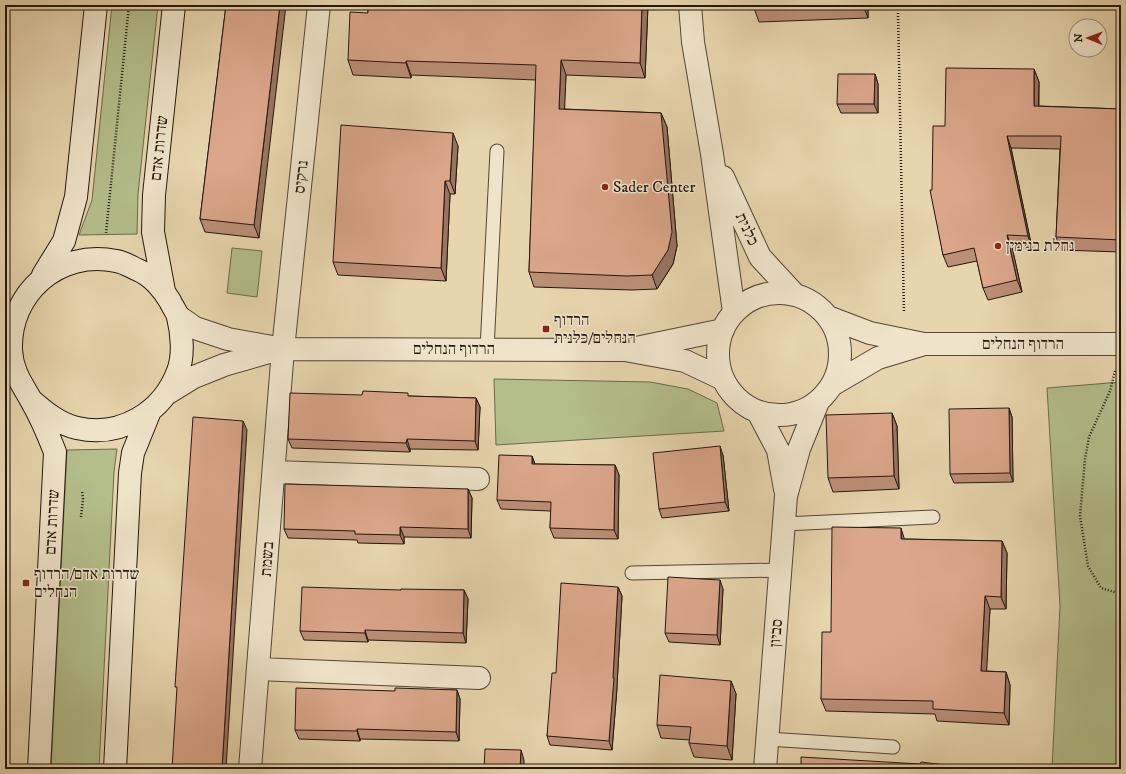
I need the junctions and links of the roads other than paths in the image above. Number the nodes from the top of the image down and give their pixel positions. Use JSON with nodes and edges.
{"nodes":[{"id":1,"x":96,"y":5,"type":"edge"},
{"id":2,"x":174,"y":5,"type":"edge"},
{"id":3,"x":319,"y":5,"type":"edge"},
{"id":4,"x":690,"y":5,"type":"edge"},
{"id":5,"x":497,"y":151,"type":"dead end"},
{"id":6,"x":712,"y":154,"type":"junction"},
{"id":7,"x":41,"y":279,"type":"junction"},
{"id":8,"x":164,"y":291,"type":"junction"},
{"id":9,"x":795,"y":295,"type":"junction"},
{"id":10,"x":178,"y":316,"type":"junction"},
{"id":11,"x":828,"y":317,"type":"junction"},
{"id":12,"x":728,"y":321,"type":"junction"},
{"id":13,"x":914,"y":342,"type":"junction"},
{"id":14,"x":1121,"y":344,"type":"edge"},
{"id":15,"x":283,"y":348,"type":"junction"},
{"id":16,"x":487,"y":350,"type":"junction"},
{"id":17,"x":625,"y":350,"type":"junction"},
{"id":18,"x":723,"y":379,"type":"junction"},
{"id":19,"x":832,"y":385,"type":"junction"},
{"id":20,"x":168,"y":393,"type":"junction"},
{"id":21,"x":31,"y":400,"type":"junction"},
{"id":22,"x":818,"y":402,"type":"junction"},
{"id":23,"x":150,"y":412,"type":"junction"},
{"id":24,"x":758,"y":412,"type":"junction"},
{"id":25,"x":274,"y":472,"type":"junction"},
{"id":26,"x":478,"y":479,"type":"dead end"},
{"id":27,"x":786,"y":496,"type":"junction"},
{"id":28,"x":933,"y":517,"type":"dead end"},
{"id":29,"x":784,"y":524,"type":"junction"},
{"id":30,"x":781,"y":570,"type":"junction"},
{"id":31,"x":632,"y":573,"type":"dead end"},
{"id":32,"x":258,"y":669,"type":"junction"},
{"id":33,"x":479,"y":678,"type":"dead end"},
{"id":34,"x":767,"y":739,"type":"junction"},
{"id":35,"x":893,"y":747,"type":"dead end"},
{"id":36,"x":40,"y":769,"type":"edge"},
{"id":37,"x":115,"y":769,"type":"edge"},
{"id":38,"x":250,"y":769,"type":"edge"},
{"id":39,"x":765,"y":769,"type":"edge"}],
"edges":[{"from":1,"to":7,"type":"street","name":"שדרות אדם"},
{"from":2,"to":8,"type":"street","name":"שדרות אדם"},
{"from":3,"to":15,"type":"street","name":"נרקיס"},
{"from":4,"to":6,"type":"street","name":"כלנית"},
{"from":5,"to":16,"type":"lane"},
{"from":6,"to":9,"type":"street","name":"כלנית"},
{"from":6,"to":12,"type":"street","name":"כלנית"},
{"from":7,"to":8,"type":"street","name":"שדרות אדם"},
{"from":7,"to":21,"type":"street","name":"שדרות אדם"},
{"from":8,"to":10,"type":"street","name":"שדרות אדם"},
{"from":9,"to":11,"type":"street"},
{"from":9,"to":12,"type":"street"},
{"from":10,"to":15,"type":"street","name":"הרדוף הנחלים"},
{"from":10,"to":20,"type":"street","name":"שדרות אדם"},
{"from":11,"to":13,"type":"street","name":"הרדוף הנחלים"},
{"from":11,"to":19,"type":"street"},
{"from":12,"to":17,"type":"street","name":"הרדוף הנחלים"},
{"from":12,"to":18,"type":"street"},
{"from":13,"to":14,"type":"street","name":"הרדוף הנחלים"},
{"from":13,"to":19,"type":"street","name":"הרדוף הנחלים"},
{"from":15,"to":16,"type":"street","name":"הרדוף הנחלים"},
{"from":15,"to":20,"type":"street","name":"הרדוף הנחלים"},
{"from":15,"to":25,"type":"street","name":"בשמת"},
{"from":16,"to":17,"type":"street","name":"הרדוף הנחלים"},
{"from":17,"to":18,"type":"street","name":"הרדוף הנחלים"},
{"from":18,"to":24,"type":"street"},
{"from":19,"to":22,"type":"street"},
{"from":20,"to":23,"type":"street","name":"שדרות אדם"},
{"from":21,"to":23,"type":"street","name":"שדרות אדם"},
{"from":21,"to":36,"type":"street","name":"שדרות אדם"},
{"from":22,"to":24,"type":"street"},
{"from":22,"to":27,"type":"street","name":"סביון"},
{"from":23,"to":37,"type":"street","name":"שדרות אדם"},
{"from":24,"to":27,"type":"street","name":"סביון"},
{"from":25,"to":26,"type":"street"},
{"from":25,"to":32,"type":"street","name":"בשמת"},
{"from":27,"to":29,"type":"street","name":"סביון"},
{"from":28,"to":29,"type":"lane"},
{"from":29,"to":30,"type":"street","name":"סביון"},
{"from":30,"to":31,"type":"lane"},
{"from":30,"to":34,"type":"street","name":"סביון"},
{"from":32,"to":33,"type":"street"},
{"from":32,"to":38,"type":"street","name":"בשמת"},
{"from":34,"to":35,"type":"lane"},
{"from":34,"to":39,"type":"street","name":"סביון"}]}
